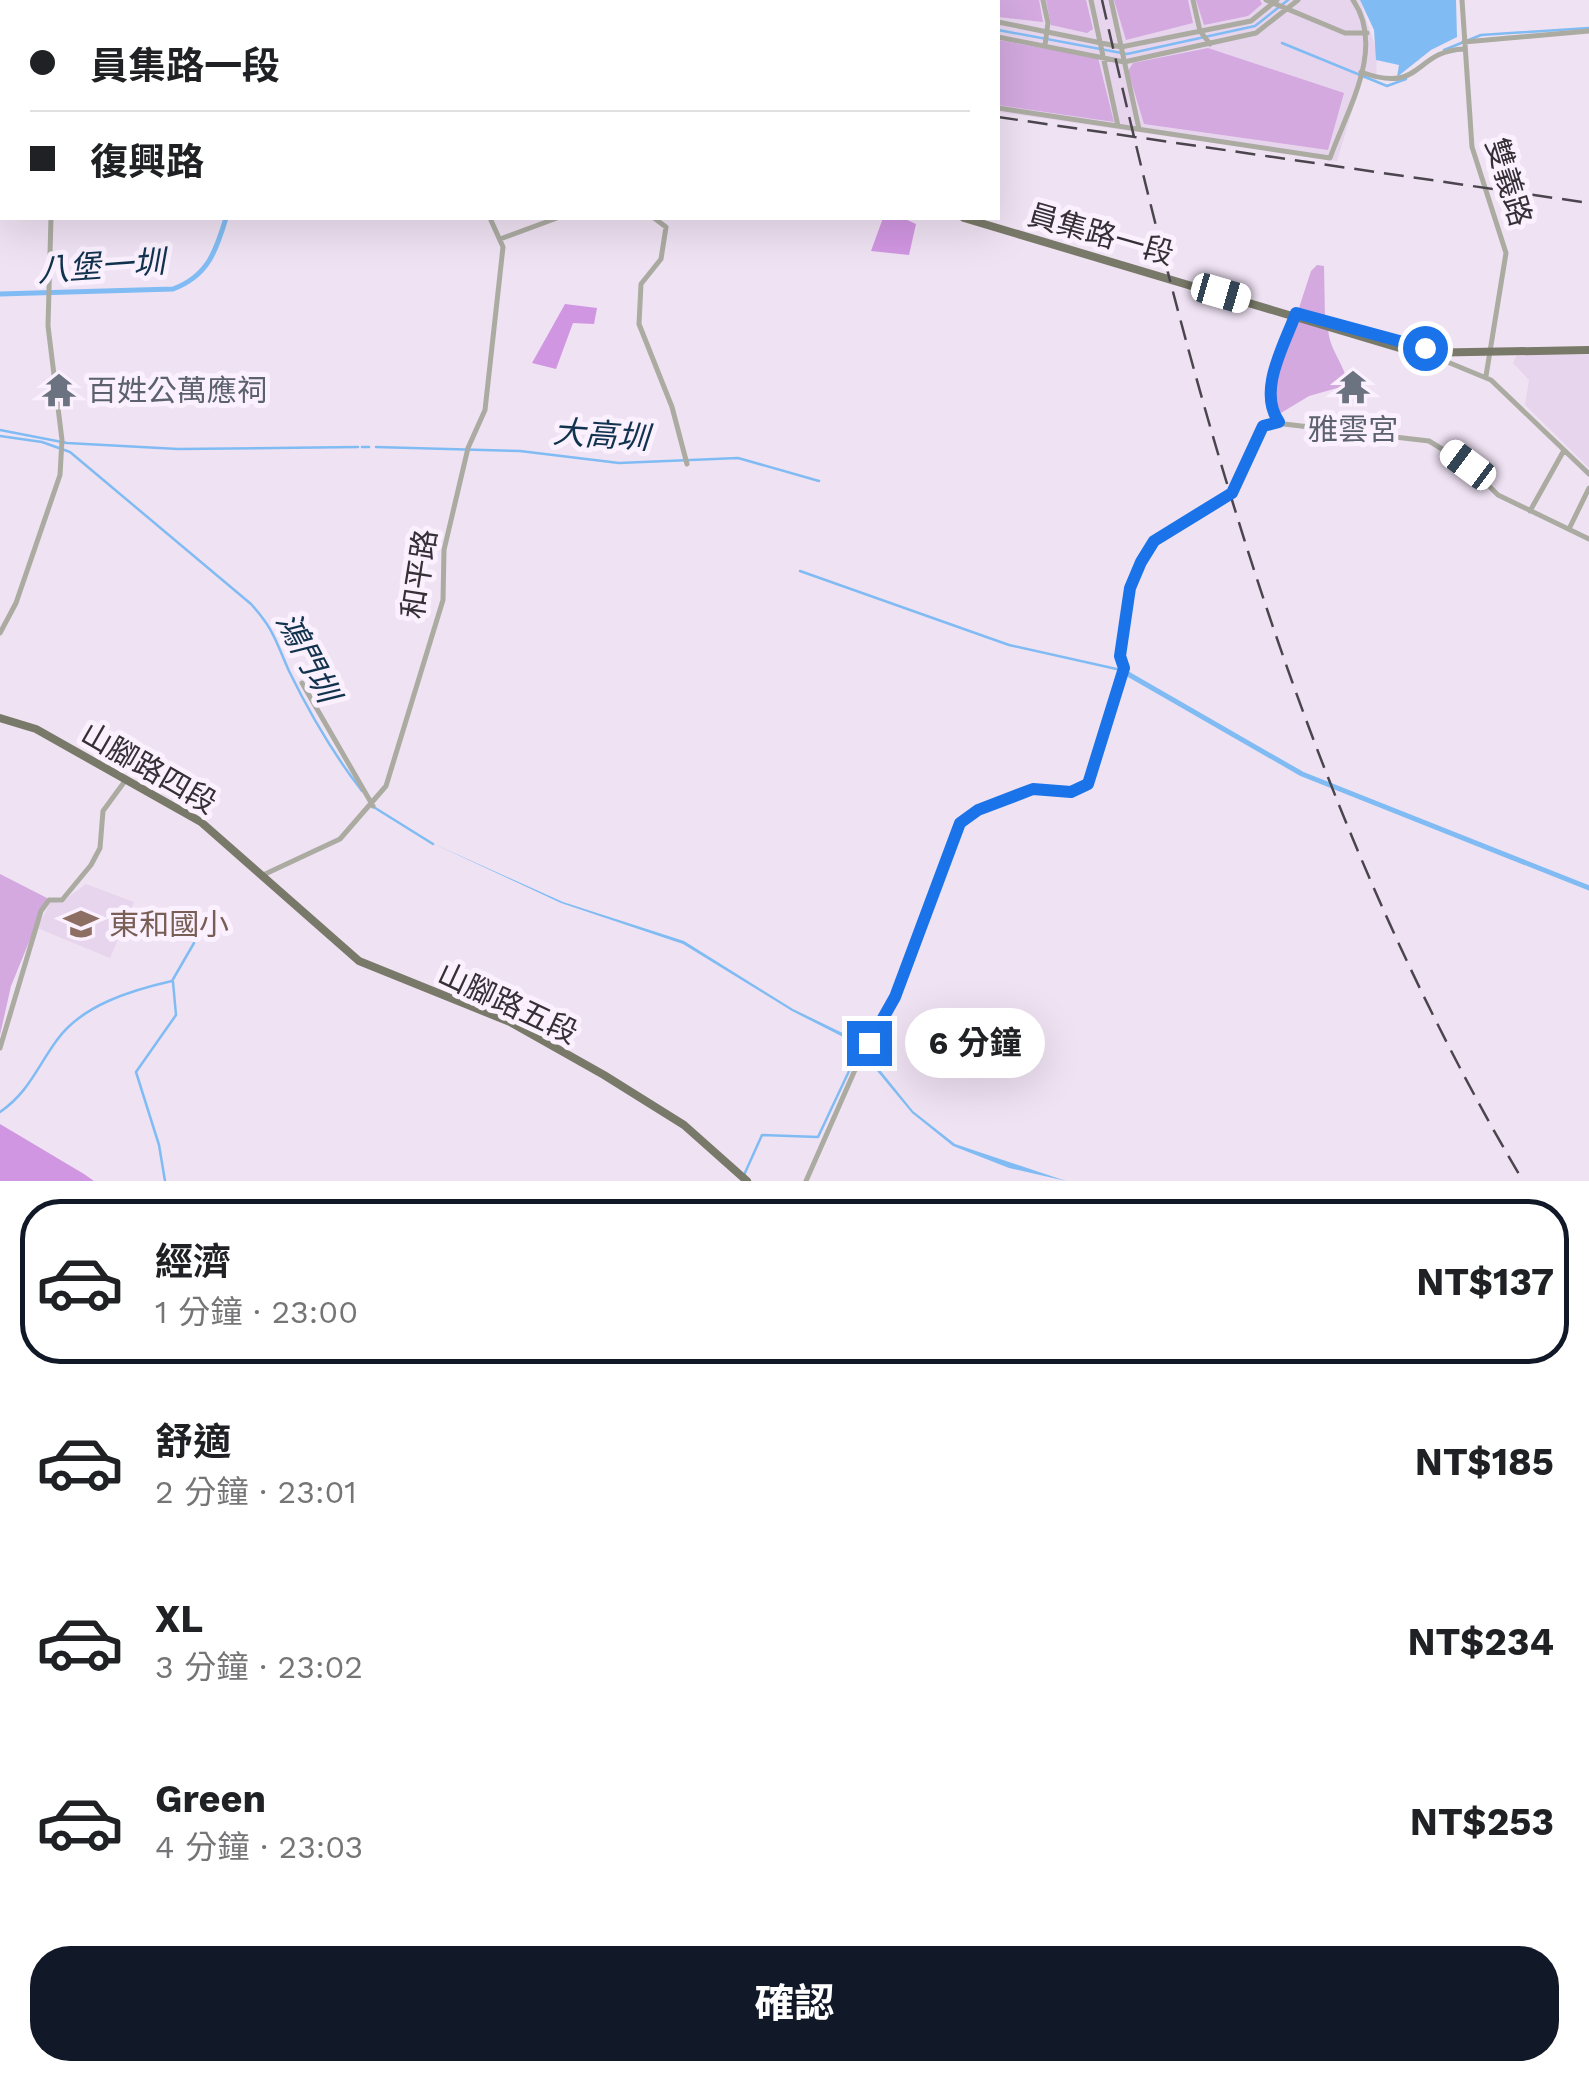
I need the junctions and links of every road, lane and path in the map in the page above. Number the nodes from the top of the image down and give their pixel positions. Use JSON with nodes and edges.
{"nodes":[{"id":1,"x":1043,"y":0,"type":"edge"},
{"id":2,"x":1091,"y":0,"type":"edge"},
{"id":3,"x":1111,"y":0,"type":"edge"},
{"id":4,"x":1193,"y":0,"type":"edge"},
{"id":5,"x":1298,"y":0,"type":"edge"},
{"id":6,"x":1353,"y":0,"type":"edge"},
{"id":7,"x":1462,"y":0,"type":"edge"},
{"id":8,"x":1271,"y":2,"type":"edge"},
{"id":9,"x":1289,"y":9,"type":"junction"},
{"id":10,"x":1000,"y":22,"type":"edge"},
{"id":11,"x":1048,"y":31,"type":"junction"},
{"id":12,"x":1200,"y":31,"type":"junction"},
{"id":13,"x":1589,"y":31,"type":"edge"},
{"id":14,"x":1367,"y":32,"type":"junction"},
{"id":15,"x":1000,"y":37,"type":"edge"},
{"id":16,"x":1100,"y":42,"type":"junction"},
{"id":17,"x":1464,"y":43,"type":"junction"},
{"id":18,"x":1210,"y":44,"type":"junction"},
{"id":19,"x":1045,"y":46,"type":"junction"},
{"id":20,"x":1121,"y":47,"type":"junction"},
{"id":21,"x":1104,"y":56,"type":"junction"},
{"id":22,"x":1124,"y":62,"type":"junction"},
{"id":23,"x":1360,"y":74,"type":"junction"},
{"id":24,"x":1000,"y":108,"type":"edge"},
{"id":25,"x":1118,"y":126,"type":"junction"},
{"id":26,"x":1138,"y":129,"type":"junction"},
{"id":27,"x":51,"y":220,"type":"edge"},
{"id":28,"x":491,"y":220,"type":"edge"},
{"id":29,"x":552,"y":220,"type":"edge"},
{"id":30,"x":657,"y":220,"type":"edge"},
{"id":31,"x":971,"y":220,"type":"edge"},
{"id":32,"x":500,"y":239,"type":"junction"},
{"id":33,"x":1296,"y":315,"type":"junction"},
{"id":34,"x":1589,"y":348,"type":"edge"},
{"id":35,"x":1414,"y":350,"type":"junction"},
{"id":36,"x":1491,"y":350,"type":"junction"},
{"id":37,"x":1486,"y":376,"type":"junction"},
{"id":38,"x":1275,"y":420,"type":"junction"},
{"id":39,"x":1563,"y":452,"type":"junction"},
{"id":40,"x":687,"y":464,"type":"dead end"},
{"id":41,"x":1589,"y":474,"type":"edge"},
{"id":42,"x":1589,"y":488,"type":"edge"},
{"id":43,"x":1530,"y":511,"type":"junction"},
{"id":44,"x":1569,"y":530,"type":"junction"},
{"id":45,"x":1589,"y":539,"type":"edge"},
{"id":46,"x":0,"y":633,"type":"edge"},
{"id":47,"x":302,"y":682,"type":"dead end"},
{"id":48,"x":0,"y":718,"type":"edge"},
{"id":49,"x":125,"y":780,"type":"junction"},
{"id":50,"x":372,"y":806,"type":"junction"},
{"id":51,"x":264,"y":874,"type":"junction"},
{"id":52,"x":0,"y":1048,"type":"edge"},
{"id":53,"x":746,"y":1181,"type":"edge"},
{"id":54,"x":806,"y":1181,"type":"edge"}],
"edges":[{"from":1,"to":11,"type":"street"},
{"from":2,"to":16,"type":"street"},
{"from":3,"to":20,"type":"street"},
{"from":4,"to":12,"type":"street"},
{"from":5,"to":9,"type":"street"},
{"from":6,"to":14,"type":"street"},
{"from":7,"to":17,"type":"street","name":"雙義路"},
{"from":8,"to":9,"type":"street"},
{"from":8,"to":12,"type":"street"},
{"from":9,"to":14,"type":"street"},
{"from":9,"to":18,"type":"street"},
{"from":10,"to":11,"type":"street"},
{"from":11,"to":16,"type":"street"},
{"from":11,"to":19,"type":"street"},
{"from":12,"to":18,"type":"street"},
{"from":12,"to":20,"type":"street"},
{"from":13,"to":17,"type":"street"},
{"from":14,"to":23,"type":"street"},
{"from":15,"to":19,"type":"street"},
{"from":16,"to":20,"type":"street"},
{"from":16,"to":21,"type":"street"},
{"from":17,"to":23,"type":"street"},
{"from":17,"to":36,"type":"street","name":"雙義路"},
{"from":18,"to":22,"type":"street"},
{"from":19,"to":21,"type":"street"},
{"from":20,"to":22,"type":"street"},
{"from":21,"to":22,"type":"street"},
{"from":21,"to":25,"type":"street"},
{"from":22,"to":26,"type":"street"},
{"from":23,"to":26,"type":"street"},
{"from":24,"to":25,"type":"street"},
{"from":25,"to":26,"type":"street"},
{"from":27,"to":46,"type":"street"},
{"from":28,"to":32,"type":"street","name":"和平路"},
{"from":29,"to":32,"type":"street"},
{"from":30,"to":40,"type":"street"},
{"from":31,"to":33,"type":"main road","name":"員集路一段"},
{"from":32,"to":50,"type":"street","name":"和平路"},
{"from":33,"to":35,"type":"main road","name":"員集路一段"},
{"from":33,"to":38,"type":"street"},
{"from":34,"to":36,"type":"main road"},
{"from":35,"to":36,"type":"main road"},
{"from":35,"to":37,"type":"street","name":"員集路一段"},
{"from":36,"to":37,"type":"street","name":"雙義路"},
{"from":37,"to":39,"type":"street","name":"員集路一段"},
{"from":38,"to":43,"type":"street"},
{"from":38,"to":54,"type":"street"},
{"from":39,"to":41,"type":"street","name":"員集路一段"},
{"from":39,"to":43,"type":"street"},
{"from":42,"to":44,"type":"street"},
{"from":43,"to":44,"type":"street"},
{"from":44,"to":45,"type":"street"},
{"from":47,"to":50,"type":"street"},
{"from":48,"to":49,"type":"main road","name":"山腳路四段"},
{"from":49,"to":51,"type":"main road","name":"山腳路四段"},
{"from":49,"to":52,"type":"street"},
{"from":50,"to":51,"type":"street","name":"和平路"},
{"from":51,"to":53,"type":"main road","name":"山腳路五段"}]}
